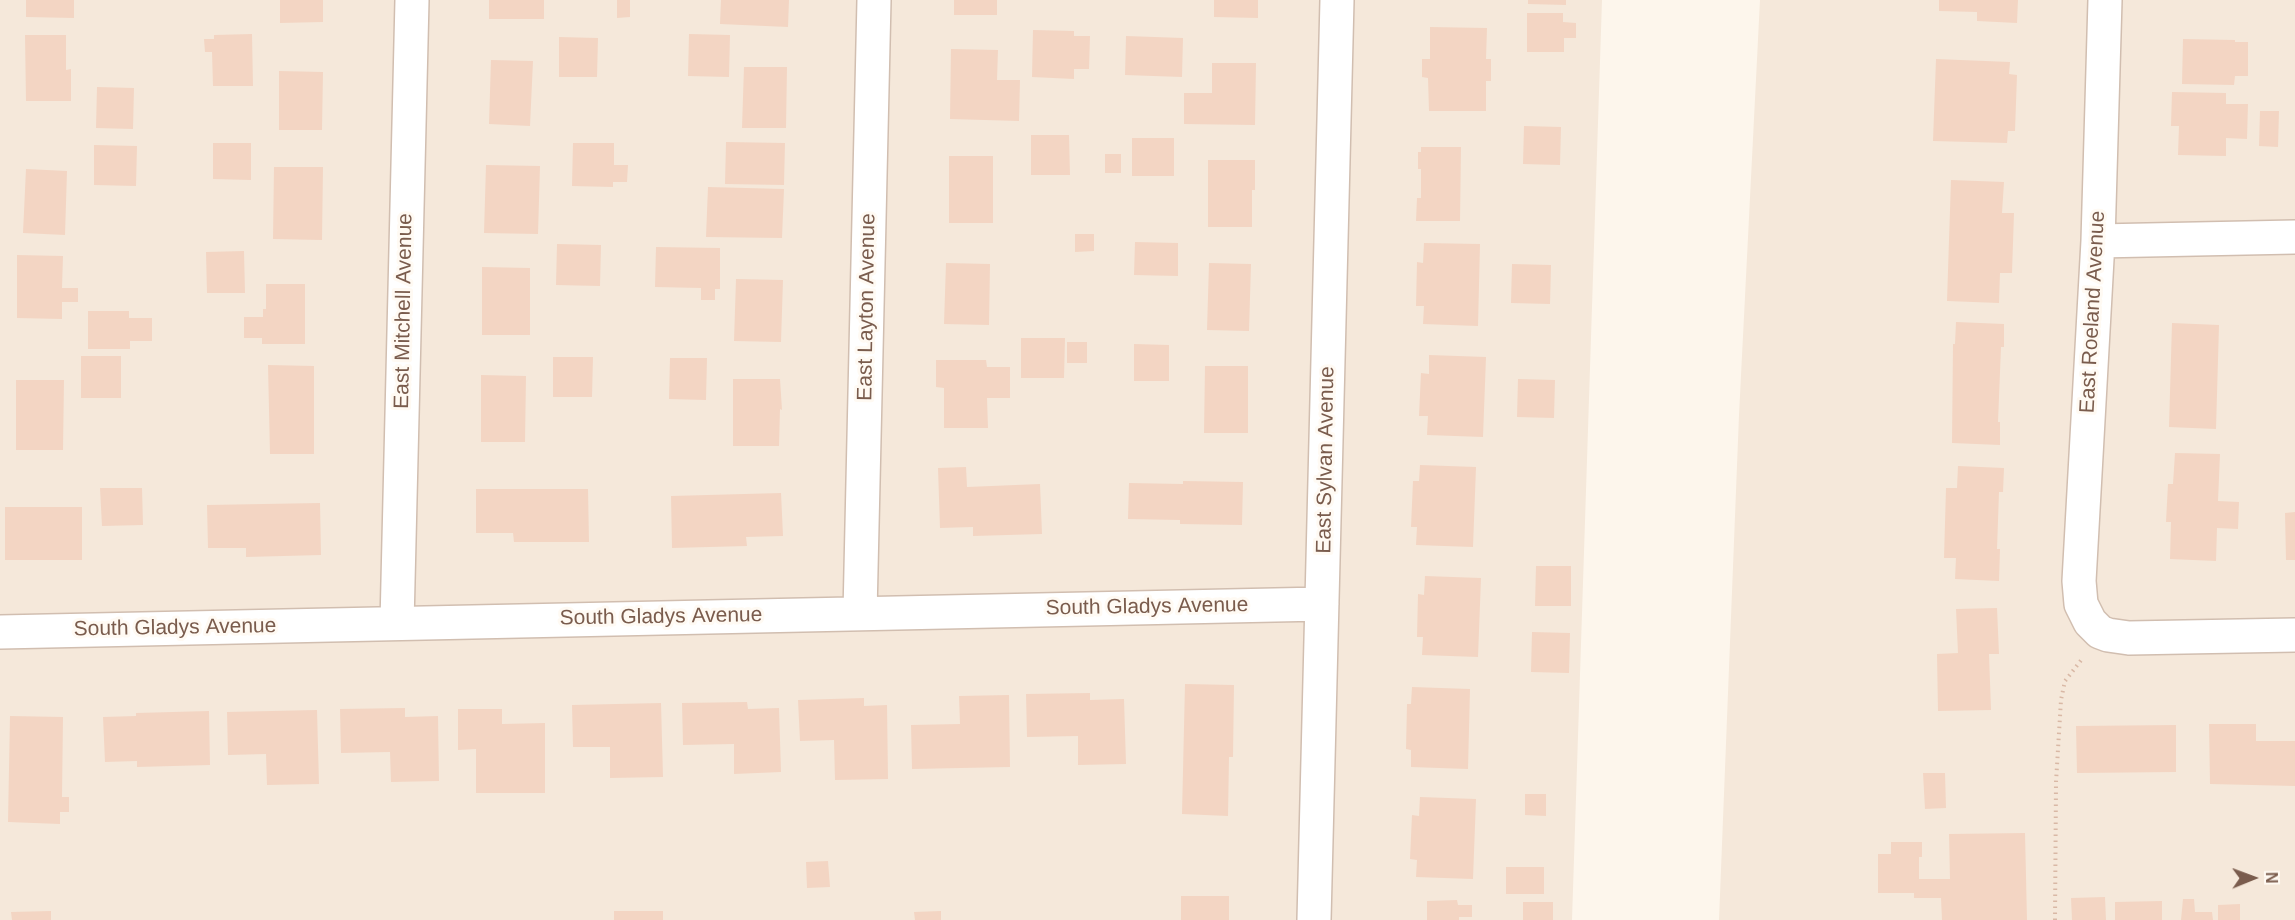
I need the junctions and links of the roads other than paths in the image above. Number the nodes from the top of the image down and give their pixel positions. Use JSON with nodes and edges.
{"nodes":[{"id":1,"x":412,"y":0,"type":"edge"},
{"id":2,"x":874,"y":0,"type":"edge"},
{"id":3,"x":1337,"y":0,"type":"edge"},
{"id":4,"x":2105,"y":0,"type":"edge"},
{"id":5,"x":2295,"y":237,"type":"edge"},
{"id":6,"x":2098,"y":240,"type":"junction"},
{"id":7,"x":1322,"y":604,"type":"junction"},
{"id":8,"x":860,"y":613,"type":"junction"},
{"id":9,"x":397,"y":623,"type":"junction"},
{"id":10,"x":0,"y":632,"type":"edge"},
{"id":11,"x":2295,"y":635,"type":"edge"},
{"id":12,"x":1314,"y":920,"type":"edge"}],
"edges":[{"from":1,"to":9,"type":"street","name":"East Mitchell Avenue"},
{"from":2,"to":8,"type":"street","name":"East Layton Avenue"},
{"from":3,"to":7,"type":"street","name":"East Sylvan Avenue"},
{"from":4,"to":6,"type":"street","name":"East Roeland Avenue"},
{"from":5,"to":6,"type":"street"},
{"from":6,"to":11,"type":"street","name":"East Roeland Avenue"},
{"from":7,"to":8,"type":"street","name":"South Gladys Avenue"},
{"from":7,"to":12,"type":"street","name":"East Sylvan Avenue"},
{"from":8,"to":9,"type":"street","name":"South Gladys Avenue"},
{"from":9,"to":10,"type":"street","name":"South Gladys Avenue"}]}
